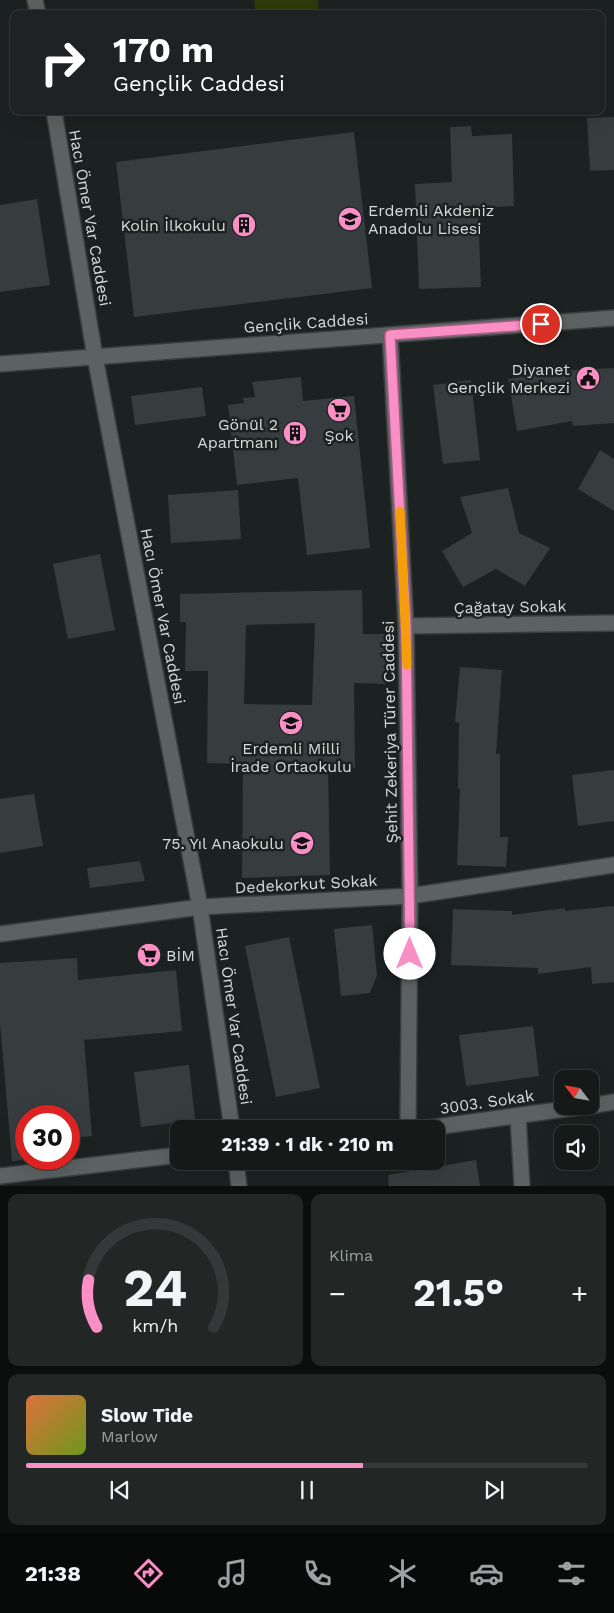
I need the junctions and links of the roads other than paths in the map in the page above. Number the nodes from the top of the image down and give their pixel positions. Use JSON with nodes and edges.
{"nodes":[{"id":1,"x":55,"y":115,"type":"edge"},
{"id":2,"x":614,"y":318,"type":"edge"},
{"id":3,"x":390,"y":335,"type":"junction"},
{"id":4,"x":95,"y":356,"type":"junction"},
{"id":5,"x":0,"y":364,"type":"edge"},
{"id":6,"x":614,"y":623,"type":"edge"},
{"id":7,"x":406,"y":626,"type":"junction"},
{"id":8,"x":614,"y":865,"type":"edge"},
{"id":9,"x":410,"y":896,"type":"junction"},
{"id":10,"x":200,"y":907,"type":"junction"},
{"id":11,"x":0,"y":934,"type":"edge"},
{"id":12,"x":614,"y":1102,"type":"edge"},
{"id":13,"x":599,"y":1104,"type":"edge"},
{"id":14,"x":554,"y":1111,"type":"edge"},
{"id":15,"x":518,"y":1116,"type":"junction"},
{"id":16,"x":231,"y":1120,"type":"edge"},
{"id":17,"x":408,"y":1120,"type":"edge"},
{"id":18,"x":445,"y":1126,"type":"edge"},
{"id":19,"x":170,"y":1156,"type":"edge"},
{"id":20,"x":237,"y":1170,"type":"edge"},
{"id":21,"x":0,"y":1176,"type":"edge"},
{"id":22,"x":239,"y":1186,"type":"edge"},
{"id":23,"x":522,"y":1186,"type":"edge"}],
"edges":[{"from":1,"to":4,"type":"street","name":"Hacı Ömer Var Caddesi"},
{"from":2,"to":3,"type":"street","name":"Gençlik Caddesi"},
{"from":3,"to":4,"type":"street","name":"Gençlik Caddesi"},
{"from":3,"to":7,"type":"street","name":"Şehit Zekeriya Türer Caddesi"},
{"from":4,"to":5,"type":"street","name":"Gençlik Caddesi"},
{"from":4,"to":10,"type":"street","name":"Hacı Ömer Var Caddesi"},
{"from":6,"to":7,"type":"street","name":"Çağatay Sokak"},
{"from":7,"to":9,"type":"street","name":"Şehit Zekeriya Türer Caddesi"},
{"from":8,"to":9,"type":"street","name":"Dedekorkut Sokak"},
{"from":9,"to":10,"type":"street","name":"Dedekorkut Sokak"},
{"from":9,"to":17,"type":"street","name":"Şehit Zekeriya Türer Caddesi"},
{"from":10,"to":11,"type":"street","name":"Dedekorkut Sokak"},
{"from":10,"to":16,"type":"street","name":"Hacı Ömer Var Caddesi"},
{"from":12,"to":13,"type":"street","name":"3003. Sokak"},
{"from":14,"to":15,"type":"street","name":"3003. Sokak"},
{"from":15,"to":18,"type":"street","name":"3003. Sokak"},
{"from":15,"to":23,"type":"street"},
{"from":19,"to":21,"type":"street"},
{"from":20,"to":22,"type":"street"}]}
